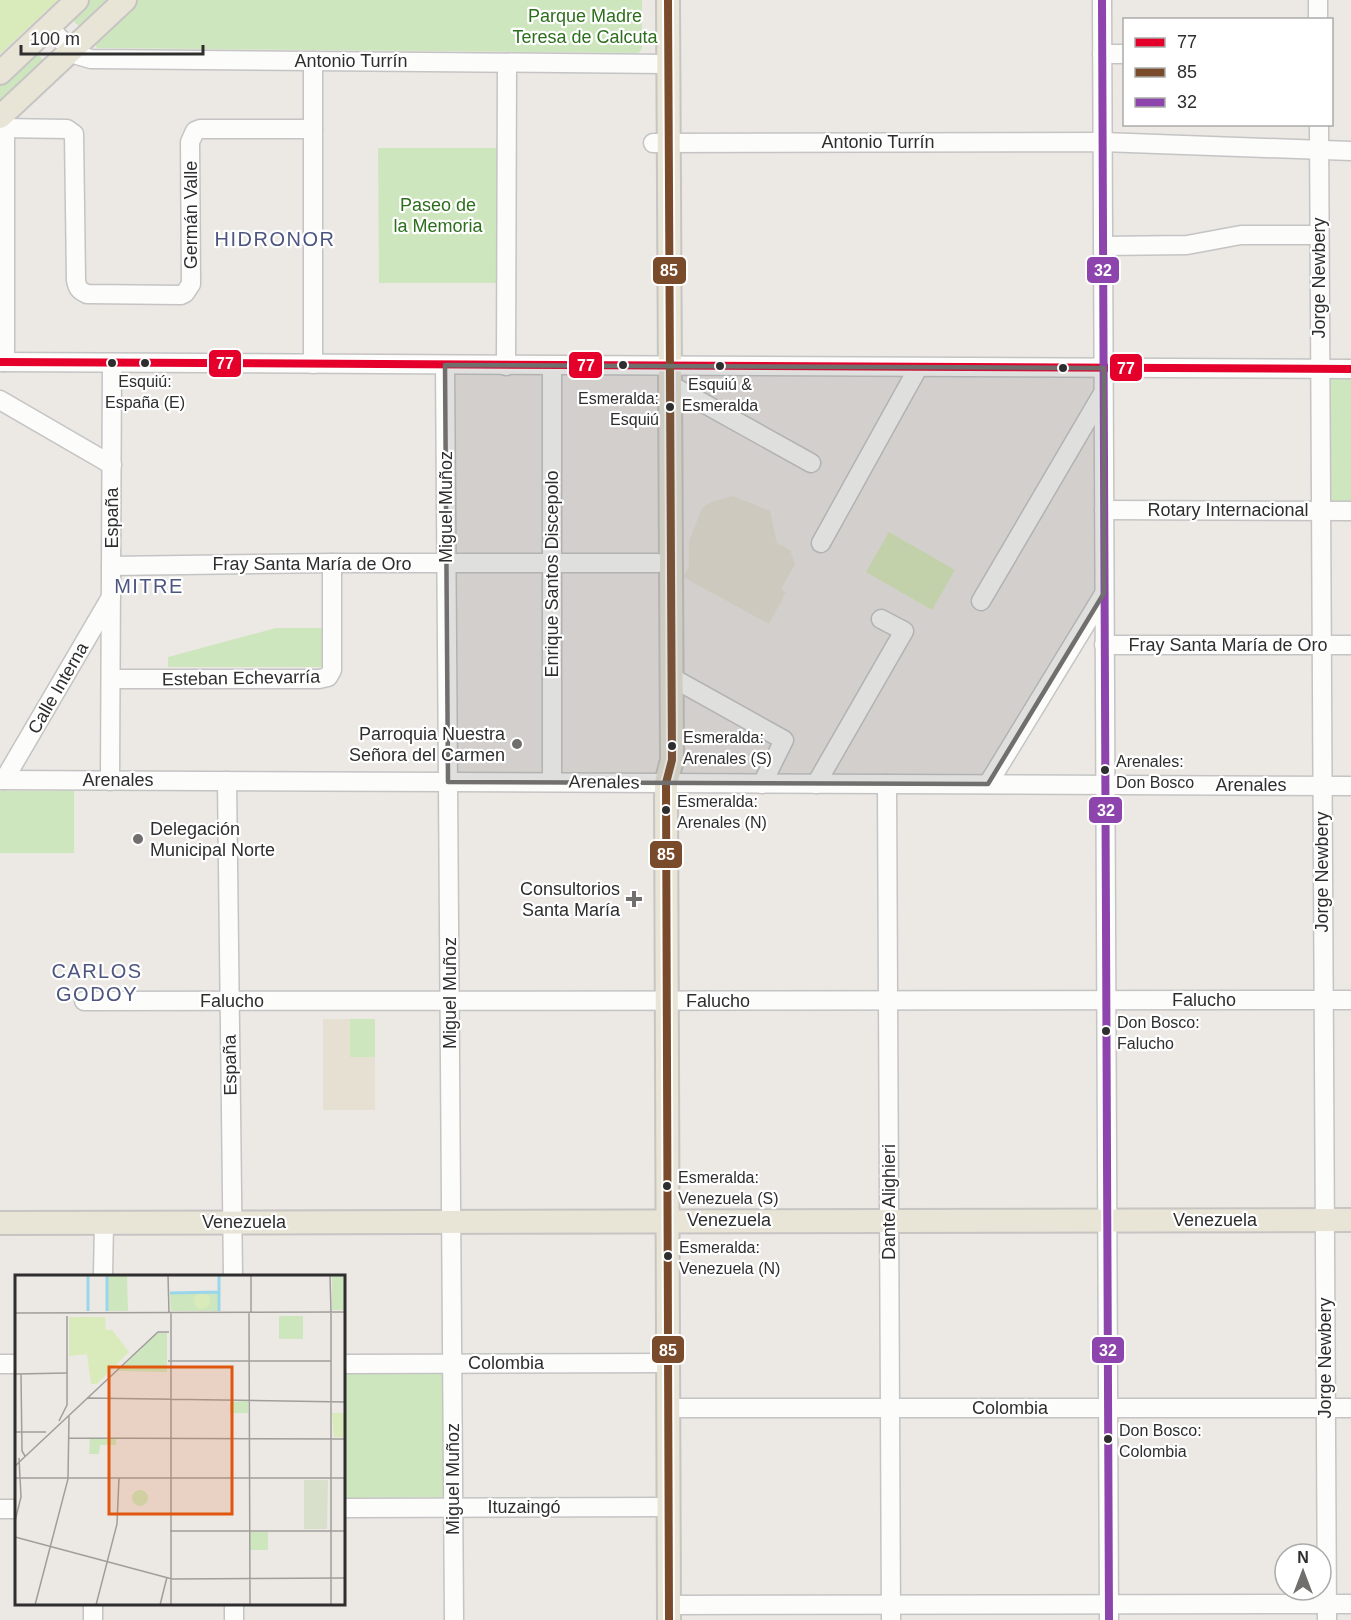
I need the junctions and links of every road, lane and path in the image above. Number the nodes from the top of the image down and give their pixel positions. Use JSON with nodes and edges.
{"nodes":[{"id":1,"x":77,"y":0,"type":"edge"},
{"id":2,"x":125,"y":0,"type":"edge"},
{"id":3,"x":652,"y":0,"type":"edge"},
{"id":4,"x":668,"y":0,"type":"edge"},
{"id":5,"x":1102,"y":0,"type":"edge"},
{"id":6,"x":1318,"y":0,"type":"edge"},
{"id":7,"x":1318,"y":18,"type":"edge"},
{"id":8,"x":48,"y":27,"type":"junction"},
{"id":9,"x":71,"y":51,"type":"junction"},
{"id":10,"x":1102,"y":54,"type":"junction"},
{"id":11,"x":1123,"y":54,"type":"edge"},
{"id":12,"x":313,"y":61,"type":"junction"},
{"id":13,"x":507,"y":63,"type":"junction"},
{"id":14,"x":660,"y":64,"type":"junction"},
{"id":15,"x":0,"y":73,"type":"edge"},
{"id":16,"x":2,"y":124,"type":"edge"},
{"id":17,"x":1319,"y":126,"type":"edge"},
{"id":18,"x":313,"y":129,"type":"junction"},
{"id":19,"x":1103,"y":142,"type":"junction"},
{"id":20,"x":660,"y":143,"type":"junction"},
{"id":21,"x":1319,"y":150,"type":"junction"},
{"id":22,"x":1351,"y":151,"type":"edge"},
{"id":23,"x":1319,"y":235,"type":"junction"},
{"id":24,"x":1103,"y":246,"type":"junction"},
{"id":25,"x":3,"y":362,"type":"edge"},
{"id":26,"x":112,"y":363,"type":"junction"},
{"id":27,"x":314,"y":364,"type":"junction"},
{"id":28,"x":445,"y":365,"type":"junction"},
{"id":29,"x":506,"y":366,"type":"junction"},
{"id":30,"x":552,"y":366,"type":"junction"},
{"id":31,"x":918,"y":368,"type":"junction"},
{"id":32,"x":1104,"y":368,"type":"junction"},
{"id":33,"x":1319,"y":369,"type":"junction"},
{"id":34,"x":1351,"y":369,"type":"edge"},
{"id":35,"x":664,"y":372,"type":"junction"},
{"id":36,"x":1104,"y":392,"type":"junction"},
{"id":37,"x":0,"y":400,"type":"edge"},
{"id":38,"x":811,"y":463,"type":"dead end"},
{"id":39,"x":112,"y":465,"type":"junction"},
{"id":40,"x":1104,"y":510,"type":"junction"},
{"id":41,"x":1320,"y":511,"type":"junction"},
{"id":42,"x":1351,"y":511,"type":"edge"},
{"id":43,"x":821,"y":543,"type":"dead end"},
{"id":44,"x":333,"y":563,"type":"junction"},
{"id":45,"x":447,"y":563,"type":"junction"},
{"id":46,"x":552,"y":563,"type":"junction"},
{"id":47,"x":658,"y":563,"type":"junction"},
{"id":48,"x":111,"y":566,"type":"junction"},
{"id":49,"x":1104,"y":593,"type":"junction"},
{"id":50,"x":111,"y":596,"type":"junction"},
{"id":51,"x":981,"y":601,"type":"dead end"},
{"id":52,"x":881,"y":619,"type":"dead end"},
{"id":53,"x":1104,"y":645,"type":"junction"},
{"id":54,"x":1321,"y":645,"type":"junction"},
{"id":55,"x":1351,"y":645,"type":"edge"},
{"id":56,"x":671,"y":677,"type":"junction"},
{"id":57,"x":111,"y":679,"type":"junction"},
{"id":58,"x":2,"y":780,"type":"edge"},
{"id":59,"x":110,"y":781,"type":"junction"},
{"id":60,"x":227,"y":781,"type":"junction"},
{"id":61,"x":448,"y":782,"type":"junction"},
{"id":62,"x":552,"y":782,"type":"junction"},
{"id":63,"x":666,"y":783,"type":"junction"},
{"id":64,"x":762,"y":784,"type":"junction"},
{"id":65,"x":816,"y":784,"type":"junction"},
{"id":66,"x":887,"y":784,"type":"junction"},
{"id":67,"x":988,"y":784,"type":"junction"},
{"id":68,"x":1104,"y":785,"type":"junction"},
{"id":69,"x":1322,"y":786,"type":"junction"},
{"id":70,"x":1351,"y":786,"type":"edge"},
{"id":71,"x":888,"y":1000,"type":"junction"},
{"id":72,"x":1105,"y":1000,"type":"junction"},
{"id":73,"x":1323,"y":1000,"type":"junction"},
{"id":74,"x":1351,"y":1000,"type":"edge"},
{"id":75,"x":84,"y":1001,"type":"dead end"},
{"id":76,"x":230,"y":1001,"type":"junction"},
{"id":77,"x":450,"y":1001,"type":"junction"},
{"id":78,"x":667,"y":1001,"type":"junction"},
{"id":79,"x":667,"y":1220,"type":"junction"},
{"id":80,"x":889,"y":1220,"type":"junction"},
{"id":81,"x":1107,"y":1220,"type":"junction"},
{"id":82,"x":1325,"y":1220,"type":"junction"},
{"id":83,"x":1351,"y":1220,"type":"edge"},
{"id":84,"x":451,"y":1221,"type":"junction"},
{"id":85,"x":104,"y":1222,"type":"junction"},
{"id":86,"x":232,"y":1222,"type":"junction"},
{"id":87,"x":0,"y":1223,"type":"edge"},
{"id":88,"x":103,"y":1275,"type":"edge"},
{"id":89,"x":232,"y":1275,"type":"edge"},
{"id":90,"x":668,"y":1363,"type":"junction"},
{"id":91,"x":345,"y":1364,"type":"edge"},
{"id":92,"x":452,"y":1364,"type":"junction"},
{"id":93,"x":668,"y":1408,"type":"junction"},
{"id":94,"x":890,"y":1408,"type":"junction"},
{"id":95,"x":1107,"y":1408,"type":"junction"},
{"id":96,"x":1326,"y":1408,"type":"junction"},
{"id":97,"x":1351,"y":1408,"type":"edge"},
{"id":98,"x":669,"y":1507,"type":"junction"},
{"id":99,"x":345,"y":1508,"type":"edge"},
{"id":100,"x":453,"y":1508,"type":"junction"},
{"id":101,"x":1351,"y":1604,"type":"edge"},
{"id":102,"x":669,"y":1612,"type":"edge"},
{"id":103,"x":891,"y":1612,"type":"edge"},
{"id":104,"x":1109,"y":1612,"type":"edge"},
{"id":105,"x":1327,"y":1612,"type":"edge"},
{"id":106,"x":454,"y":1620,"type":"edge"}],
"edges":[{"from":1,"to":8,"type":"main road"},
{"from":2,"to":9,"type":"main road"},
{"from":3,"to":14,"type":"main road"},
{"from":4,"to":14,"type":"main road"},
{"from":5,"to":10,"type":"street"},
{"from":6,"to":7,"type":"street"},
{"from":8,"to":9,"type":"street"},
{"from":8,"to":15,"type":"main road"},
{"from":9,"to":12,"type":"street","name":"Antonio Turrín"},
{"from":9,"to":16,"type":"main road"},
{"from":10,"to":11,"type":"street"},
{"from":10,"to":19,"type":"street"},
{"from":12,"to":13,"type":"street","name":"Antonio Turrín"},
{"from":12,"to":18,"type":"street"},
{"from":13,"to":14,"type":"street","name":"Antonio Turrín"},
{"from":13,"to":29,"type":"street"},
{"from":14,"to":20,"type":"main road"},
{"from":16,"to":18,"type":"street","name":"Germán Valle"},
{"from":16,"to":25,"type":"street"},
{"from":17,"to":21,"type":"street","name":"Jorge Newbery"},
{"from":18,"to":27,"type":"street"},
{"from":19,"to":20,"type":"street","name":"Antonio Turrín"},
{"from":19,"to":21,"type":"street","name":"Antonio Turrín"},
{"from":19,"to":24,"type":"street"},
{"from":20,"to":35,"type":"main road"},
{"from":21,"to":22,"type":"street"},
{"from":21,"to":23,"type":"street","name":"Jorge Newbery"},
{"from":23,"to":24,"type":"street"},
{"from":23,"to":33,"type":"street","name":"Jorge Newbery"},
{"from":24,"to":32,"type":"street"},
{"from":25,"to":26,"type":"street"},
{"from":26,"to":27,"type":"street"},
{"from":26,"to":39,"type":"street","name":"España"},
{"from":27,"to":28,"type":"street"},
{"from":28,"to":29,"type":"street"},
{"from":28,"to":45,"type":"street","name":"Miguel Muñoz"},
{"from":29,"to":30,"type":"street"},
{"from":30,"to":35,"type":"street"},
{"from":30,"to":46,"type":"street","name":"Enrique Santos Discepolo"},
{"from":31,"to":32,"type":"street"},
{"from":31,"to":35,"type":"street"},
{"from":31,"to":43,"type":"street"},
{"from":32,"to":33,"type":"street"},
{"from":32,"to":36,"type":"street"},
{"from":33,"to":34,"type":"street"},
{"from":33,"to":41,"type":"street","name":"Jorge Newbery"},
{"from":35,"to":38,"type":"street"},
{"from":35,"to":47,"type":"main road"},
{"from":35,"to":56,"type":"main road"},
{"from":36,"to":40,"type":"street"},
{"from":36,"to":51,"type":"street"},
{"from":37,"to":39,"type":"street"},
{"from":39,"to":48,"type":"street","name":"España"},
{"from":40,"to":41,"type":"street","name":"Rotary Internacional"},
{"from":40,"to":49,"type":"street"},
{"from":41,"to":42,"type":"street","name":"Rotary Internacional"},
{"from":41,"to":54,"type":"street","name":"Jorge Newbery"},
{"from":44,"to":45,"type":"street","name":"Fray Santa María de Oro"},
{"from":44,"to":48,"type":"street","name":"Fray Santa María de Oro"},
{"from":44,"to":57,"type":"street","name":"Esteban Echevarría"},
{"from":45,"to":46,"type":"street","name":"Fray Santa María de Oro"},
{"from":45,"to":61,"type":"street","name":"Miguel Muñoz"},
{"from":46,"to":47,"type":"street","name":"Fray Santa María de Oro"},
{"from":46,"to":62,"type":"street","name":"Enrique Santos Discepolo"},
{"from":47,"to":63,"type":"main road"},
{"from":48,"to":50,"type":"street","name":"España"},
{"from":49,"to":53,"type":"street"},
{"from":49,"to":67,"type":"street"},
{"from":50,"to":57,"type":"street","name":"España"},
{"from":50,"to":58,"type":"street","name":"Calle Interna"},
{"from":52,"to":65,"type":"street"},
{"from":53,"to":54,"type":"street","name":"Fray Santa María de Oro"},
{"from":53,"to":68,"type":"street"},
{"from":54,"to":55,"type":"street","name":"Fray Santa María de Oro"},
{"from":54,"to":69,"type":"street","name":"Jorge Newbery"},
{"from":56,"to":63,"type":"main road"},
{"from":56,"to":64,"type":"street"},
{"from":57,"to":59,"type":"street","name":"España"},
{"from":58,"to":59,"type":"street","name":"Arenales"},
{"from":59,"to":60,"type":"street","name":"Arenales"},
{"from":60,"to":61,"type":"street","name":"Arenales"},
{"from":60,"to":76,"type":"street","name":"España"},
{"from":61,"to":62,"type":"street","name":"Arenales"},
{"from":61,"to":77,"type":"street","name":"Miguel Muñoz"},
{"from":62,"to":63,"type":"street","name":"Arenales"},
{"from":63,"to":64,"type":"street","name":"Arenales"},
{"from":63,"to":78,"type":"main road"},
{"from":64,"to":65,"type":"street","name":"Arenales"},
{"from":65,"to":66,"type":"street","name":"Arenales"},
{"from":66,"to":67,"type":"street","name":"Arenales"},
{"from":66,"to":71,"type":"street","name":"Dante Alighieri"},
{"from":67,"to":68,"type":"street","name":"Arenales"},
{"from":68,"to":69,"type":"street","name":"Arenales"},
{"from":68,"to":72,"type":"street"},
{"from":69,"to":70,"type":"street","name":"Arenales"},
{"from":69,"to":73,"type":"street","name":"Jorge Newbery"},
{"from":71,"to":72,"type":"street","name":"Falucho"},
{"from":71,"to":78,"type":"street","name":"Falucho"},
{"from":71,"to":80,"type":"street","name":"Dante Alighieri"},
{"from":72,"to":73,"type":"street","name":"Falucho"},
{"from":72,"to":81,"type":"street"},
{"from":73,"to":74,"type":"street","name":"Falucho"},
{"from":73,"to":82,"type":"street","name":"Jorge Newbery"},
{"from":75,"to":76,"type":"street","name":"Falucho"},
{"from":76,"to":77,"type":"street","name":"Falucho"},
{"from":76,"to":86,"type":"street","name":"España"},
{"from":77,"to":78,"type":"street","name":"Falucho"},
{"from":77,"to":84,"type":"street","name":"Miguel Muñoz"},
{"from":78,"to":79,"type":"main road"},
{"from":79,"to":80,"type":"main road","name":"Venezuela"},
{"from":79,"to":84,"type":"main road","name":"Venezuela"},
{"from":79,"to":90,"type":"main road"},
{"from":80,"to":81,"type":"main road","name":"Venezuela"},
{"from":80,"to":94,"type":"street","name":"Dante Alighieri"},
{"from":81,"to":82,"type":"main road","name":"Venezuela"},
{"from":81,"to":95,"type":"street"},
{"from":82,"to":83,"type":"main road","name":"Venezuela"},
{"from":82,"to":96,"type":"street","name":"Jorge Newbery"},
{"from":84,"to":86,"type":"main road","name":"Venezuela"},
{"from":84,"to":92,"type":"street","name":"Miguel Muñoz"},
{"from":85,"to":86,"type":"main road","name":"Venezuela"},
{"from":85,"to":87,"type":"main road","name":"Venezuela"},
{"from":85,"to":88,"type":"street"},
{"from":86,"to":89,"type":"street","name":"España"},
{"from":90,"to":92,"type":"street","name":"Colombia"},
{"from":90,"to":93,"type":"main road"},
{"from":91,"to":92,"type":"street","name":"Colombia"},
{"from":92,"to":100,"type":"street","name":"Miguel Muñoz"},
{"from":93,"to":94,"type":"street","name":"Colombia"},
{"from":93,"to":98,"type":"main road"},
{"from":94,"to":95,"type":"street","name":"Colombia"},
{"from":94,"to":103,"type":"street","name":"Dante Alighieri"},
{"from":95,"to":96,"type":"street","name":"Colombia"},
{"from":95,"to":104,"type":"street"},
{"from":96,"to":97,"type":"street","name":"Colombia"},
{"from":96,"to":105,"type":"street","name":"Jorge Newbery"},
{"from":98,"to":100,"type":"street","name":"Ituzaingó"},
{"from":98,"to":102,"type":"main road"},
{"from":99,"to":100,"type":"street","name":"Ituzaingó"},
{"from":100,"to":106,"type":"street","name":"Miguel Muñoz"},
{"from":101,"to":105,"type":"street"},
{"from":102,"to":103,"type":"street"},
{"from":103,"to":104,"type":"street"},
{"from":104,"to":105,"type":"street"}]}
